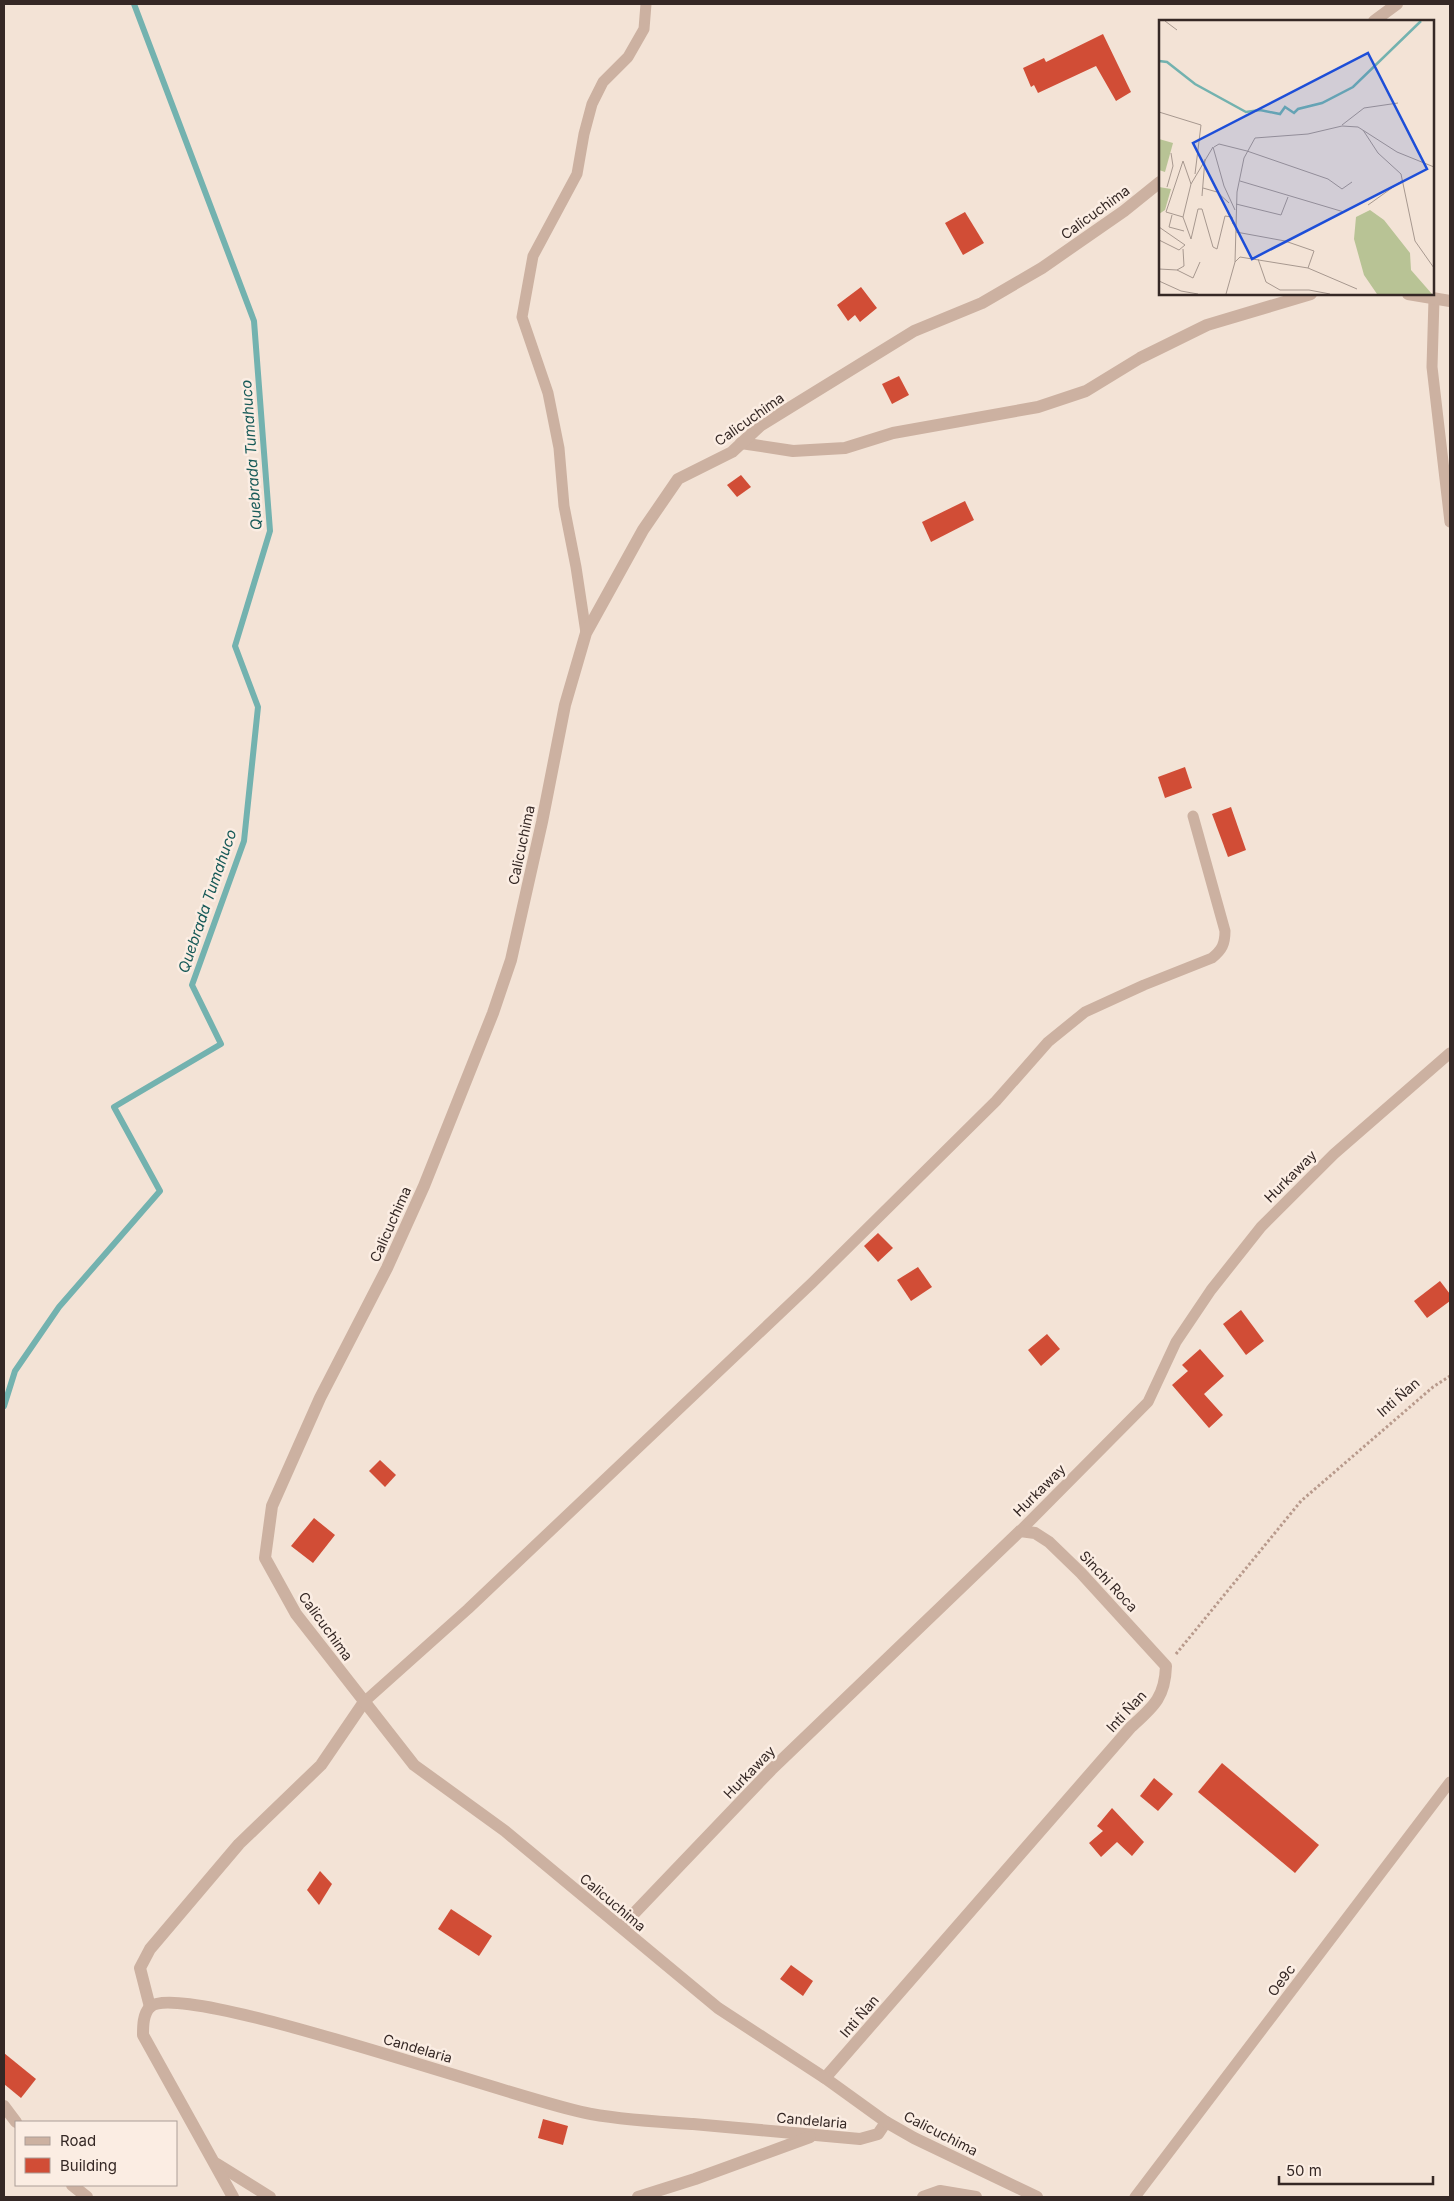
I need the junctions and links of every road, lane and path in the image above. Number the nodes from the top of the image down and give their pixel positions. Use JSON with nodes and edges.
{"nodes":[{"id":1,"x":646,"y":4,"type":"edge"},
{"id":2,"x":1397,"y":4,"type":"edge"},
{"id":3,"x":1375,"y":20,"type":"edge"},
{"id":4,"x":1159,"y":183,"type":"edge"},
{"id":5,"x":1308,"y":295,"type":"edge"},
{"id":6,"x":1413,"y":295,"type":"edge"},
{"id":7,"x":1434,"y":299,"type":"junction"},
{"id":8,"x":1450,"y":302,"type":"edge"},
{"id":9,"x":741,"y":443,"type":"junction"},
{"id":10,"x":1450,"y":522,"type":"edge"},
{"id":11,"x":586,"y":632,"type":"junction"},
{"id":12,"x":1193,"y":816,"type":"dead end"},
{"id":13,"x":1450,"y":1053,"type":"edge"},
{"id":14,"x":1450,"y":1376,"type":"edge"},
{"id":15,"x":1020,"y":1531,"type":"junction"},
{"id":16,"x":1166,"y":1666,"type":"junction"},
{"id":17,"x":364,"y":1702,"type":"junction"},
{"id":18,"x":1450,"y":1782,"type":"edge"},
{"id":19,"x":621,"y":1928,"type":"junction"},
{"id":20,"x":150,"y":2007,"type":"junction"},
{"id":21,"x":826,"y":2078,"type":"junction"},
{"id":22,"x":4,"y":2106,"type":"edge"},
{"id":23,"x":15,"y":2121,"type":"edge"},
{"id":24,"x":886,"y":2122,"type":"junction"},
{"id":25,"x":814,"y":2135,"type":"junction"},
{"id":26,"x":215,"y":2163,"type":"junction"},
{"id":27,"x":73,"y":2186,"type":"edge"},
{"id":28,"x":87,"y":2197,"type":"edge"},
{"id":29,"x":233,"y":2197,"type":"edge"},
{"id":30,"x":270,"y":2197,"type":"edge"},
{"id":31,"x":638,"y":2197,"type":"edge"},
{"id":32,"x":923,"y":2197,"type":"edge"},
{"id":33,"x":976,"y":2197,"type":"edge"},
{"id":34,"x":1037,"y":2197,"type":"edge"},
{"id":35,"x":1135,"y":2197,"type":"edge"}],
"edges":[{"from":1,"to":11,"type":"lane"},
{"from":2,"to":3,"type":"street"},
{"from":4,"to":9,"type":"street","name":"Calicuchima"},
{"from":5,"to":9,"type":"street"},
{"from":6,"to":7,"type":"street"},
{"from":7,"to":8,"type":"street"},
{"from":7,"to":10,"type":"lane"},
{"from":9,"to":11,"type":"street","name":"Calicuchima"},
{"from":11,"to":17,"type":"street","name":"Calicuchima"},
{"from":12,"to":17,"type":"lane"},
{"from":13,"to":15,"type":"lane","name":"Hurkaway"},
{"from":14,"to":16,"type":"path","name":"Inti Ñan"},
{"from":15,"to":16,"type":"street","name":"Sinchi Roca"},
{"from":15,"to":19,"type":"street","name":"Hurkaway"},
{"from":16,"to":21,"type":"street","name":"Inti Ñan"},
{"from":17,"to":19,"type":"street","name":"Calicuchima"},
{"from":17,"to":20,"type":"street"},
{"from":18,"to":35,"type":"lane","name":"Oe9c"},
{"from":19,"to":21,"type":"street","name":"Calicuchima"},
{"from":20,"to":25,"type":"street","name":"Candelaria"},
{"from":20,"to":26,"type":"street"},
{"from":21,"to":24,"type":"street","name":"Calicuchima"},
{"from":22,"to":23,"type":"street"},
{"from":24,"to":25,"type":"street","name":"Candelaria"},
{"from":24,"to":34,"type":"street","name":"Calicuchima"},
{"from":25,"to":31,"type":"street"},
{"from":26,"to":29,"type":"street"},
{"from":26,"to":30,"type":"street"},
{"from":27,"to":28,"type":"street"},
{"from":32,"to":33,"type":"street"}]}
